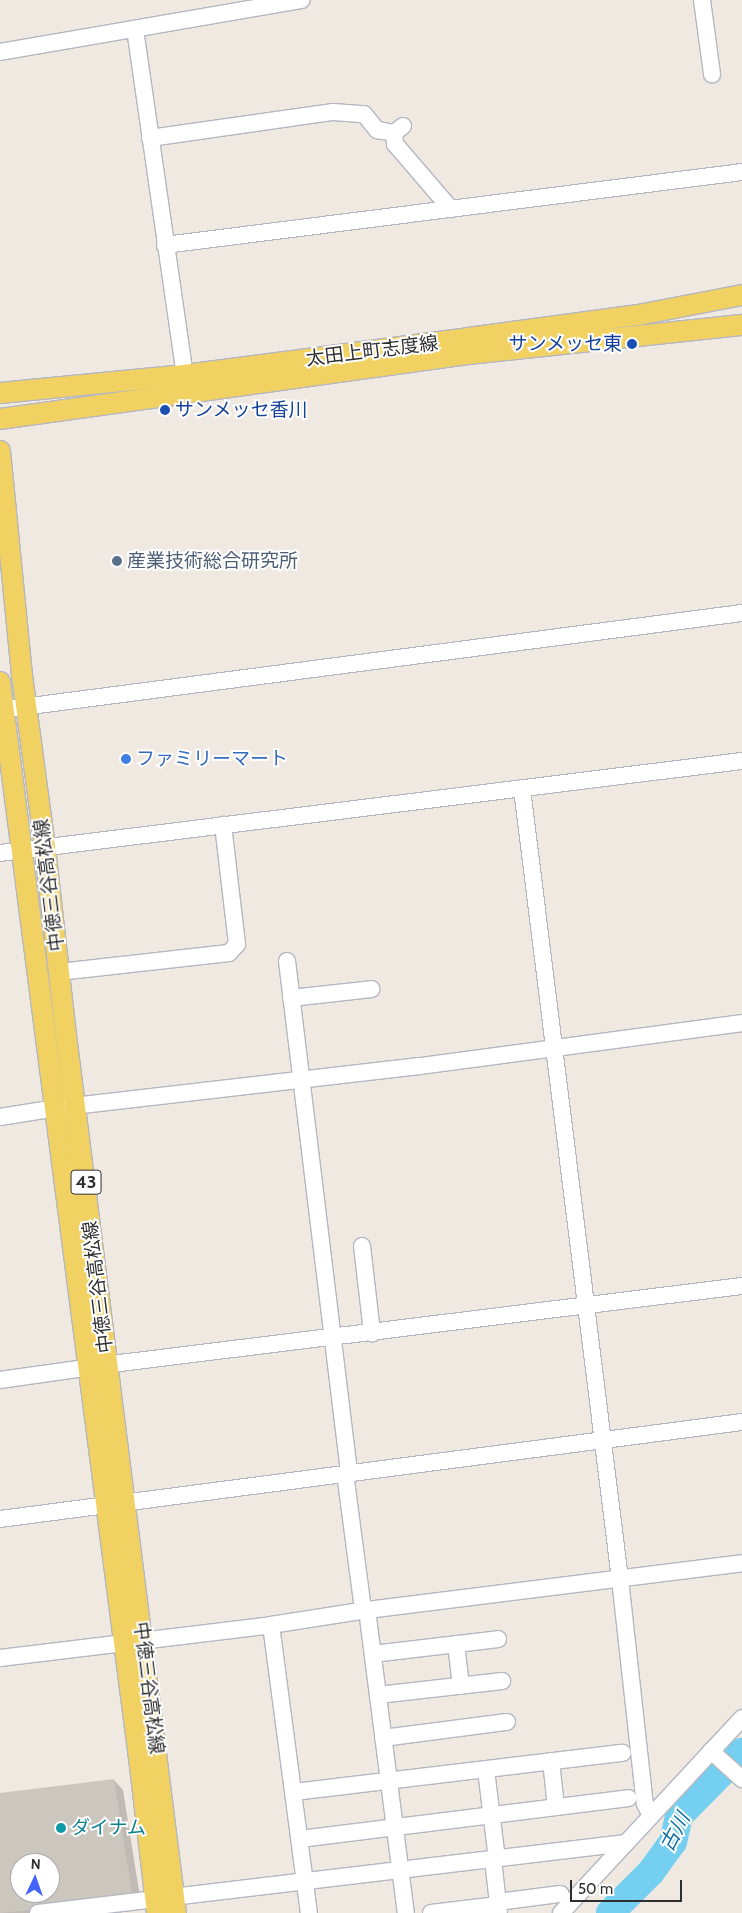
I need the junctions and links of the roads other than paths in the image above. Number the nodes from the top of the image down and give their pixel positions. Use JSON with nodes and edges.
{"nodes":[{"id":1,"x":302,"y":0,"type":"edge"},
{"id":2,"x":702,"y":0,"type":"edge"},
{"id":3,"x":273,"y":2,"type":"edge"},
{"id":4,"x":135,"y":29,"type":"junction"},
{"id":5,"x":0,"y":52,"type":"edge"},
{"id":6,"x":712,"y":74,"type":"dead end"},
{"id":7,"x":150,"y":138,"type":"junction"},
{"id":8,"x":742,"y":172,"type":"edge"},
{"id":9,"x":451,"y":209,"type":"junction"},
{"id":10,"x":165,"y":245,"type":"junction"},
{"id":11,"x":742,"y":295,"type":"edge"},
{"id":12,"x":742,"y":325,"type":"edge"},
{"id":13,"x":184,"y":375,"type":"junction"},
{"id":14,"x":0,"y":393,"type":"edge"},
{"id":15,"x":0,"y":419,"type":"edge"},
{"id":16,"x":0,"y":451,"type":"edge"},
{"id":17,"x":742,"y":613,"type":"edge"},
{"id":18,"x":0,"y":682,"type":"edge"},
{"id":19,"x":26,"y":706,"type":"junction"},
{"id":20,"x":2,"y":710,"type":"edge"},
{"id":21,"x":742,"y":761,"type":"edge"},
{"id":22,"x":522,"y":789,"type":"junction"},
{"id":23,"x":223,"y":825,"type":"junction"},
{"id":24,"x":45,"y":848,"type":"junction"},
{"id":25,"x":21,"y":851,"type":"junction"},
{"id":26,"x":0,"y":853,"type":"edge"},
{"id":27,"x":287,"y":962,"type":"dead end"},
{"id":28,"x":59,"y":972,"type":"junction"},
{"id":29,"x":372,"y":989,"type":"dead end"},
{"id":30,"x":291,"y":998,"type":"junction"},
{"id":31,"x":742,"y":1023,"type":"edge"},
{"id":32,"x":553,"y":1047,"type":"junction"},
{"id":33,"x":300,"y":1081,"type":"junction"},
{"id":34,"x":76,"y":1106,"type":"junction"},
{"id":35,"x":56,"y":1108,"type":"junction"},
{"id":36,"x":0,"y":1117,"type":"edge"},
{"id":37,"x":362,"y":1246,"type":"dead end"},
{"id":38,"x":742,"y":1286,"type":"edge"},
{"id":39,"x":585,"y":1307,"type":"junction"},
{"id":40,"x":372,"y":1333,"type":"junction"},
{"id":41,"x":333,"y":1337,"type":"junction"},
{"id":42,"x":98,"y":1366,"type":"junction"},
{"id":43,"x":0,"y":1380,"type":"edge"},
{"id":44,"x":742,"y":1422,"type":"edge"},
{"id":45,"x":602,"y":1439,"type":"junction"},
{"id":46,"x":347,"y":1473,"type":"junction"},
{"id":47,"x":116,"y":1504,"type":"junction"},
{"id":48,"x":0,"y":1519,"type":"edge"},
{"id":49,"x":742,"y":1563,"type":"edge"},
{"id":50,"x":620,"y":1579,"type":"junction"},
{"id":51,"x":365,"y":1610,"type":"junction"},
{"id":52,"x":271,"y":1625,"type":"junction"},
{"id":53,"x":498,"y":1639,"type":"dead end"},
{"id":54,"x":133,"y":1640,"type":"junction"},
{"id":55,"x":456,"y":1644,"type":"junction"},
{"id":56,"x":373,"y":1654,"type":"junction"},
{"id":57,"x":0,"y":1658,"type":"edge"},
{"id":58,"x":502,"y":1681,"type":"dead end"},
{"id":59,"x":461,"y":1686,"type":"junction"},
{"id":60,"x":378,"y":1695,"type":"junction"},
{"id":61,"x":742,"y":1718,"type":"edge"},
{"id":62,"x":508,"y":1722,"type":"dead end"},
{"id":63,"x":383,"y":1738,"type":"junction"},
{"id":64,"x":711,"y":1751,"type":"junction"},
{"id":65,"x":623,"y":1752,"type":"dead end"},
{"id":66,"x":551,"y":1762,"type":"junction"},
{"id":67,"x":486,"y":1770,"type":"junction"},
{"id":68,"x":742,"y":1779,"type":"edge"},
{"id":69,"x":389,"y":1782,"type":"junction"},
{"id":70,"x":294,"y":1792,"type":"junction"},
{"id":71,"x":628,"y":1798,"type":"dead end"},
{"id":72,"x":556,"y":1807,"type":"junction"},
{"id":73,"x":491,"y":1815,"type":"junction"},
{"id":74,"x":651,"y":1816,"type":"junction"},
{"id":75,"x":394,"y":1827,"type":"junction"},
{"id":76,"x":300,"y":1839,"type":"junction"},
{"id":77,"x":626,"y":1843,"type":"junction"},
{"id":78,"x":495,"y":1859,"type":"junction"},
{"id":79,"x":400,"y":1871,"type":"junction"},
{"id":80,"x":306,"y":1883,"type":"junction"},
{"id":81,"x":560,"y":1894,"type":"dead end"},
{"id":82,"x":166,"y":1906,"type":"edge"},
{"id":83,"x":498,"y":1906,"type":"edge"},
{"id":84,"x":38,"y":1913,"type":"edge"},
{"id":85,"x":309,"y":1913,"type":"edge"},
{"id":86,"x":406,"y":1913,"type":"edge"},
{"id":87,"x":431,"y":1913,"type":"edge"},
{"id":88,"x":561,"y":1913,"type":"edge"}],
"edges":[{"from":1,"to":3,"type":"street"},
{"from":2,"to":6,"type":"street"},
{"from":3,"to":4,"type":"street"},
{"from":4,"to":5,"type":"street"},
{"from":4,"to":7,"type":"street"},
{"from":7,"to":9,"type":"street"},
{"from":7,"to":10,"type":"street"},
{"from":8,"to":9,"type":"street"},
{"from":9,"to":10,"type":"street"},
{"from":10,"to":13,"type":"street"},
{"from":11,"to":13,"type":"main road","name":"太田上町志度線"},
{"from":12,"to":15,"type":"main road","name":"太田上町志度線"},
{"from":13,"to":14,"type":"main road","name":"太田上町志度線"},
{"from":16,"to":19,"type":"main road","name":"中徳三谷高松線","number":"43"},
{"from":17,"to":19,"type":"street"},
{"from":18,"to":20,"type":"main road","name":"中徳三谷高松線","number":"43"},
{"from":19,"to":20,"type":"street"},
{"from":19,"to":24,"type":"main road","name":"中徳三谷高松線","number":"43"},
{"from":20,"to":25,"type":"main road","name":"中徳三谷高松線","number":"43"},
{"from":21,"to":22,"type":"street"},
{"from":22,"to":23,"type":"street"},
{"from":22,"to":32,"type":"street"},
{"from":23,"to":24,"type":"street"},
{"from":23,"to":28,"type":"street"},
{"from":24,"to":25,"type":"street"},
{"from":24,"to":28,"type":"main road","name":"中徳三谷高松線","number":"43"},
{"from":25,"to":26,"type":"street"},
{"from":25,"to":35,"type":"main road","name":"中徳三谷高松線","number":"43"},
{"from":27,"to":30,"type":"street"},
{"from":28,"to":34,"type":"main road","name":"中徳三谷高松線","number":"43"},
{"from":29,"to":30,"type":"street"},
{"from":30,"to":33,"type":"street"},
{"from":31,"to":32,"type":"street"},
{"from":32,"to":33,"type":"street"},
{"from":32,"to":39,"type":"street"},
{"from":33,"to":34,"type":"street"},
{"from":33,"to":41,"type":"street"},
{"from":34,"to":35,"type":"street"},
{"from":34,"to":42,"type":"main road","name":"中徳三谷高松線","number":"43"},
{"from":35,"to":36,"type":"street"},
{"from":35,"to":42,"type":"main road","name":"中徳三谷高松線","number":"43"},
{"from":37,"to":40,"type":"street"},
{"from":38,"to":39,"type":"street"},
{"from":39,"to":40,"type":"street"},
{"from":39,"to":45,"type":"street"},
{"from":40,"to":41,"type":"street"},
{"from":41,"to":42,"type":"street"},
{"from":41,"to":46,"type":"street"},
{"from":42,"to":43,"type":"street"},
{"from":42,"to":47,"type":"main road","name":"中徳三谷高松線","number":"43"},
{"from":44,"to":45,"type":"street"},
{"from":45,"to":46,"type":"street"},
{"from":45,"to":50,"type":"street"},
{"from":46,"to":47,"type":"street"},
{"from":46,"to":51,"type":"street"},
{"from":47,"to":48,"type":"street"},
{"from":47,"to":54,"type":"main road","name":"中徳三谷高松線","number":"43"},
{"from":49,"to":50,"type":"street"},
{"from":50,"to":51,"type":"street"},
{"from":50,"to":74,"type":"street"},
{"from":51,"to":52,"type":"street"},
{"from":51,"to":56,"type":"street"},
{"from":52,"to":54,"type":"street"},
{"from":52,"to":70,"type":"street"},
{"from":53,"to":55,"type":"street"},
{"from":54,"to":57,"type":"street"},
{"from":54,"to":82,"type":"main road","name":"中徳三谷高松線","number":"43"},
{"from":55,"to":56,"type":"street"},
{"from":55,"to":59,"type":"street"},
{"from":56,"to":60,"type":"street"},
{"from":58,"to":59,"type":"street"},
{"from":59,"to":60,"type":"street"},
{"from":60,"to":63,"type":"street"},
{"from":61,"to":64,"type":"street"},
{"from":62,"to":63,"type":"street"},
{"from":63,"to":69,"type":"street"},
{"from":64,"to":68,"type":"street"},
{"from":64,"to":74,"type":"street"},
{"from":65,"to":66,"type":"street"},
{"from":66,"to":67,"type":"street"},
{"from":66,"to":72,"type":"street"},
{"from":67,"to":69,"type":"street"},
{"from":67,"to":73,"type":"street"},
{"from":69,"to":70,"type":"street"},
{"from":69,"to":75,"type":"street"},
{"from":70,"to":76,"type":"street"},
{"from":71,"to":72,"type":"street"},
{"from":72,"to":73,"type":"street"},
{"from":73,"to":75,"type":"street"},
{"from":73,"to":78,"type":"street"},
{"from":74,"to":77,"type":"street"},
{"from":75,"to":76,"type":"street"},
{"from":75,"to":79,"type":"street"},
{"from":76,"to":80,"type":"street"},
{"from":77,"to":78,"type":"street"},
{"from":77,"to":88,"type":"street"},
{"from":78,"to":79,"type":"street"},
{"from":78,"to":83,"type":"street"},
{"from":79,"to":80,"type":"street"},
{"from":79,"to":86,"type":"street"},
{"from":80,"to":82,"type":"street"},
{"from":80,"to":85,"type":"street"},
{"from":81,"to":83,"type":"street"},
{"from":82,"to":84,"type":"street"},
{"from":83,"to":87,"type":"street"}]}
